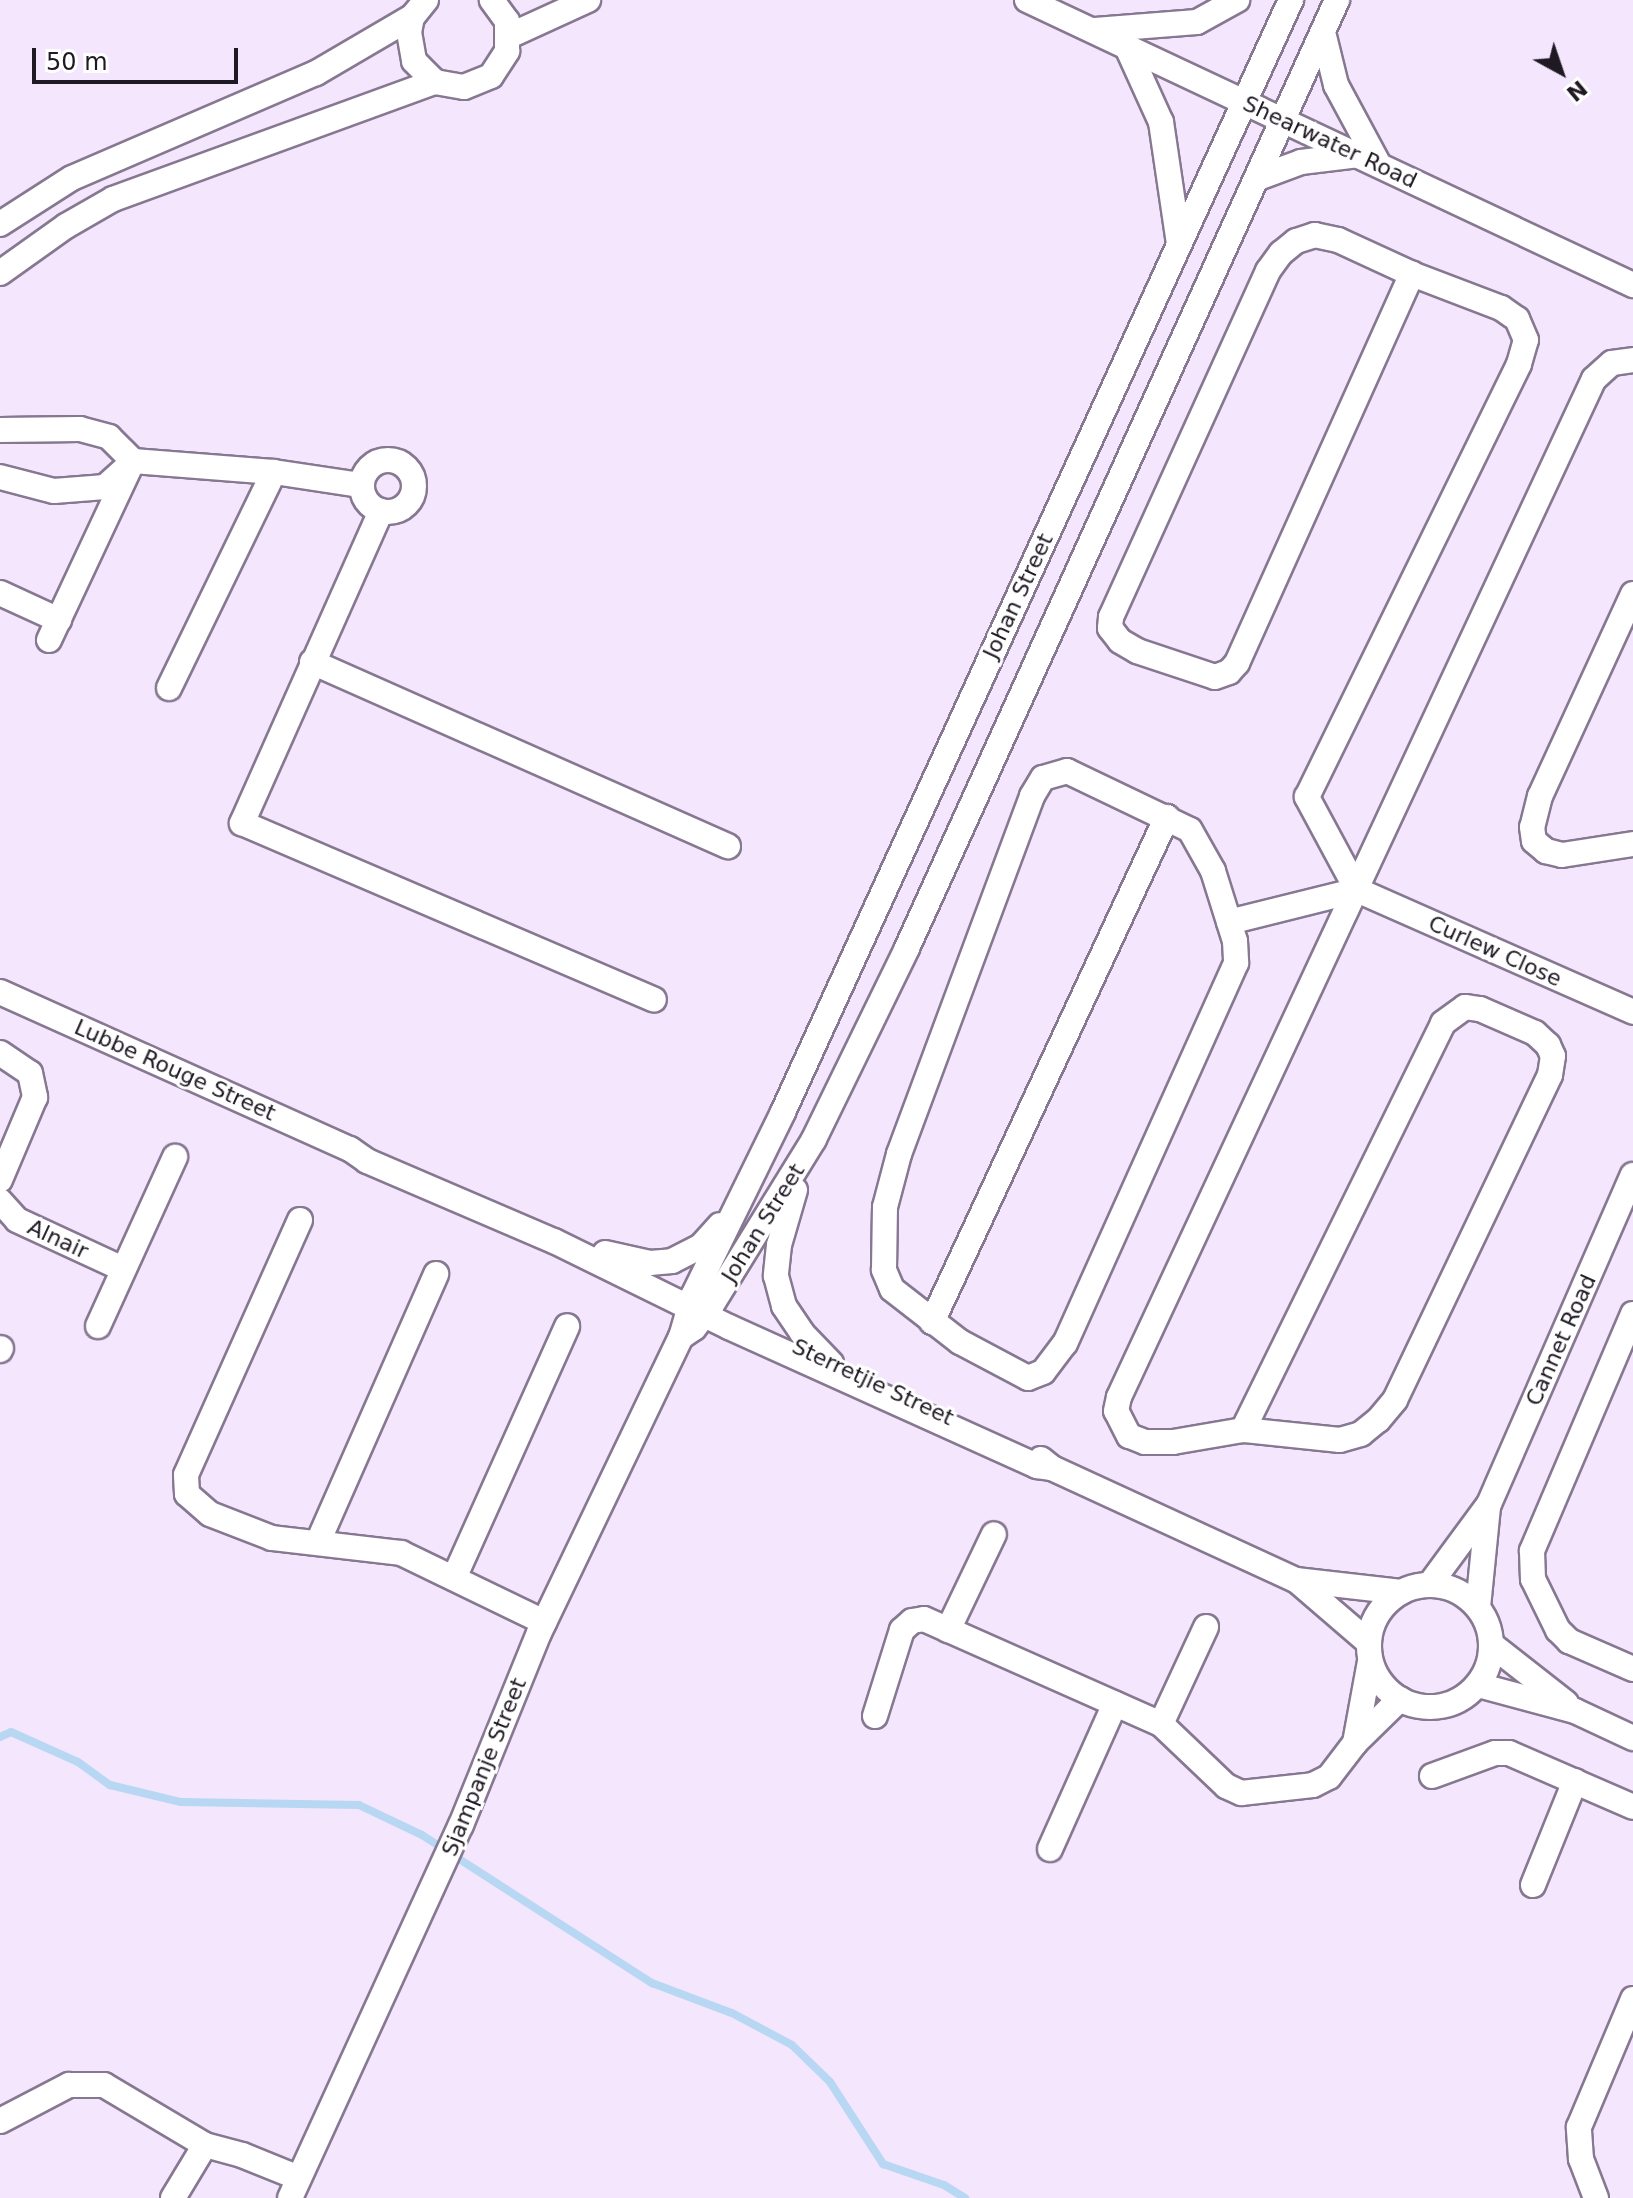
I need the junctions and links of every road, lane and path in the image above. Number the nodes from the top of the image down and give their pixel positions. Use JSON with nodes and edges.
{"nodes":[{"id":1,"x":492,"y":0,"type":"edge"},
{"id":2,"x":588,"y":0,"type":"edge"},
{"id":3,"x":1027,"y":0,"type":"edge"},
{"id":4,"x":1237,"y":0,"type":"edge"},
{"id":5,"x":1291,"y":0,"type":"edge"},
{"id":6,"x":1337,"y":0,"type":"edge"},
{"id":7,"x":419,"y":9,"type":"edge"},
{"id":8,"x":1093,"y":30,"type":"junction"},
{"id":9,"x":1323,"y":32,"type":"junction"},
{"id":10,"x":509,"y":36,"type":"junction"},
{"id":11,"x":1126,"y":45,"type":"junction"},
{"id":12,"x":435,"y":82,"type":"junction"},
{"id":13,"x":1244,"y":102,"type":"junction"},
{"id":14,"x":1284,"y":119,"type":"junction"},
{"id":15,"x":1369,"y":160,"type":"junction"},
{"id":16,"x":1258,"y":178,"type":"junction"},
{"id":17,"x":0,"y":224,"type":"edge"},
{"id":18,"x":1179,"y":244,"type":"junction"},
{"id":19,"x":0,"y":273,"type":"edge"},
{"id":20,"x":1412,"y":274,"type":"junction"},
{"id":21,"x":1633,"y":285,"type":"edge"},
{"id":22,"x":1633,"y":360,"type":"edge"},
{"id":23,"x":0,"y":430,"type":"edge"},
{"id":24,"x":133,"y":461,"type":"junction"},
{"id":25,"x":274,"y":472,"type":"junction"},
{"id":26,"x":0,"y":477,"type":"edge"},
{"id":27,"x":361,"y":485,"type":"junction"},
{"id":28,"x":381,"y":511,"type":"junction"},
{"id":29,"x":0,"y":593,"type":"edge"},
{"id":30,"x":1633,"y":594,"type":"edge"},
{"id":31,"x":312,"y":662,"type":"junction"},
{"id":32,"x":169,"y":688,"type":"dead end"},
{"id":33,"x":1167,"y":817,"type":"junction"},
{"id":34,"x":1633,"y":844,"type":"edge"},
{"id":35,"x":728,"y":846,"type":"dead end"},
{"id":36,"x":1357,"y":890,"type":"junction"},
{"id":37,"x":1229,"y":922,"type":"junction"},
{"id":38,"x":0,"y":992,"type":"edge"},
{"id":39,"x":654,"y":1000,"type":"dead end"},
{"id":40,"x":1633,"y":1012,"type":"edge"},
{"id":41,"x":0,"y":1053,"type":"edge"},
{"id":42,"x":814,"y":1139,"type":"junction"},
{"id":43,"x":350,"y":1149,"type":"junction"},
{"id":44,"x":175,"y":1157,"type":"dead end"},
{"id":45,"x":1633,"y":1175,"type":"edge"},
{"id":46,"x":0,"y":1180,"type":"edge"},
{"id":47,"x":746,"y":1193,"type":"junction"},
{"id":48,"x":0,"y":1201,"type":"edge"},
{"id":49,"x":300,"y":1220,"type":"dead end"},
{"id":50,"x":605,"y":1253,"type":"junction"},
{"id":51,"x":123,"y":1269,"type":"junction"},
{"id":52,"x":436,"y":1274,"type":"dead end"},
{"id":53,"x":699,"y":1306,"type":"junction"},
{"id":54,"x":1633,"y":1314,"type":"edge"},
{"id":55,"x":932,"y":1322,"type":"junction"},
{"id":56,"x":98,"y":1326,"type":"dead end"},
{"id":57,"x":567,"y":1326,"type":"dead end"},
{"id":58,"x":831,"y":1363,"type":"junction"},
{"id":59,"x":1243,"y":1430,"type":"junction"},
{"id":60,"x":1052,"y":1468,"type":"junction"},
{"id":61,"x":1489,"y":1504,"type":"junction"},
{"id":62,"x":994,"y":1534,"type":"dead end"},
{"id":63,"x":318,"y":1542,"type":"junction"},
{"id":64,"x":454,"y":1578,"type":"junction"},
{"id":65,"x":1296,"y":1580,"type":"junction"},
{"id":66,"x":1430,"y":1584,"type":"junction"},
{"id":67,"x":1401,"y":1592,"type":"junction"},
{"id":68,"x":1478,"y":1607,"type":"junction"},
{"id":69,"x":544,"y":1622,"type":"junction"},
{"id":70,"x":1206,"y":1627,"type":"dead end"},
{"id":71,"x":948,"y":1630,"type":"junction"},
{"id":72,"x":1492,"y":1645,"type":"junction"},
{"id":73,"x":1369,"y":1651,"type":"junction"},
{"id":74,"x":1631,"y":1662,"type":"edge"},
{"id":75,"x":1478,"y":1685,"type":"junction"},
{"id":76,"x":1400,"y":1699,"type":"junction"},
{"id":77,"x":1115,"y":1704,"type":"junction"},
{"id":78,"x":1575,"y":1711,"type":"junction"},
{"id":79,"x":875,"y":1716,"type":"dead end"},
{"id":80,"x":1161,"y":1724,"type":"junction"},
{"id":81,"x":1633,"y":1738,"type":"edge"},
{"id":82,"x":1355,"y":1743,"type":"junction"},
{"id":83,"x":1432,"y":1776,"type":"dead end"},
{"id":84,"x":1575,"y":1781,"type":"junction"},
{"id":85,"x":1633,"y":1807,"type":"edge"},
{"id":86,"x":1050,"y":1849,"type":"dead end"},
{"id":87,"x":1533,"y":1885,"type":"dead end"},
{"id":88,"x":1633,"y":1999,"type":"edge"},
{"id":89,"x":0,"y":2121,"type":"edge"},
{"id":90,"x":205,"y":2145,"type":"junction"},
{"id":91,"x":294,"y":2188,"type":"edge"},
{"id":92,"x":173,"y":2198,"type":"edge"},
{"id":93,"x":1596,"y":2198,"type":"edge"}],
"edges":[{"from":1,"to":10,"type":"street"},
{"from":2,"to":10,"type":"street"},
{"from":3,"to":8,"type":"street","name":"Shearwater Road"},
{"from":4,"to":8,"type":"street"},
{"from":5,"to":13,"type":"street","name":"Johan Street"},
{"from":6,"to":9,"type":"street","name":"Johan Street"},
{"from":7,"to":12,"type":"street"},
{"from":7,"to":17,"type":"street"},
{"from":8,"to":11,"type":"street","name":"Shearwater Road"},
{"from":9,"to":14,"type":"street","name":"Johan Street"},
{"from":9,"to":15,"type":"street"},
{"from":10,"to":12,"type":"street"},
{"from":11,"to":13,"type":"street","name":"Shearwater Road"},
{"from":11,"to":18,"type":"street"},
{"from":12,"to":19,"type":"street"},
{"from":13,"to":14,"type":"street","name":"Shearwater Road"},
{"from":13,"to":18,"type":"street","name":"Johan Street"},
{"from":14,"to":15,"type":"street","name":"Shearwater Road"},
{"from":14,"to":16,"type":"street","name":"Johan Street"},
{"from":15,"to":16,"type":"street"},
{"from":15,"to":21,"type":"street","name":"Shearwater Road"},
{"from":16,"to":42,"type":"street","name":"Johan Street"},
{"from":18,"to":47,"type":"street","name":"Johan Street"},
{"from":20,"to":20,"type":"street"},
{"from":20,"to":36,"type":"street"},
{"from":22,"to":36,"type":"street"},
{"from":23,"to":24,"type":"street"},
{"from":24,"to":25,"type":"street"},
{"from":24,"to":26,"type":"street"},
{"from":24,"to":29,"type":"street"},
{"from":25,"to":27,"type":"street"},
{"from":25,"to":32,"type":"street"},
{"from":27,"to":28,"type":"street"},
{"from":27,"to":28,"type":"street"},
{"from":28,"to":31,"type":"street"},
{"from":30,"to":34,"type":"street"},
{"from":31,"to":35,"type":"street"},
{"from":31,"to":39,"type":"street"},
{"from":33,"to":37,"type":"street"},
{"from":33,"to":55,"type":"street"},
{"from":33,"to":55,"type":"street"},
{"from":36,"to":37,"type":"street"},
{"from":36,"to":40,"type":"street","name":"Curlew Close"},
{"from":36,"to":59,"type":"street"},
{"from":37,"to":55,"type":"street"},
{"from":38,"to":43,"type":"street","name":"Lubbe Rouge Street"},
{"from":41,"to":46,"type":"street"},
{"from":42,"to":53,"type":"street","name":"Johan Street"},
{"from":42,"to":58,"type":"street","name":"Johan Street"},
{"from":43,"to":50,"type":"street","name":"Lubbe Rouge Street"},
{"from":43,"to":53,"type":"street","name":"Lubbe Rouge Street"},
{"from":44,"to":51,"type":"street"},
{"from":45,"to":61,"type":"street","name":"Cannet Road"},
{"from":47,"to":50,"type":"street","name":"Johan Street"},
{"from":47,"to":53,"type":"street","name":"Johan Street"},
{"from":48,"to":51,"type":"street","name":"Alnair"},
{"from":49,"to":63,"type":"street"},
{"from":50,"to":53,"type":"street","name":"Lubbe Rouge Street"},
{"from":51,"to":56,"type":"street"},
{"from":52,"to":63,"type":"street"},
{"from":53,"to":58,"type":"street","name":"Sterretjie Street"},
{"from":53,"to":60,"type":"street","name":"Sterretjie Street"},
{"from":53,"to":69,"type":"street","name":"Sjampanje Street"},
{"from":54,"to":74,"type":"street"},
{"from":57,"to":64,"type":"street"},
{"from":58,"to":60,"type":"street","name":"Sterretjie Street"},
{"from":59,"to":59,"type":"street"},
{"from":60,"to":65,"type":"street","name":"Sterretjie Street"},
{"from":61,"to":66,"type":"street","name":"Cannet Road"},
{"from":61,"to":68,"type":"street","name":"Cannet Road"},
{"from":62,"to":71,"type":"street"},
{"from":63,"to":64,"type":"street"},
{"from":64,"to":69,"type":"street"},
{"from":65,"to":67,"type":"street","name":"Sterretjie Street"},
{"from":65,"to":73,"type":"street","name":"Sterretjie Street"},
{"from":66,"to":67,"type":"street"},
{"from":66,"to":68,"type":"street"},
{"from":67,"to":73,"type":"street"},
{"from":68,"to":72,"type":"street"},
{"from":69,"to":91,"type":"street","name":"Sjampanje Street"},
{"from":70,"to":80,"type":"street"},
{"from":71,"to":77,"type":"street"},
{"from":71,"to":79,"type":"street"},
{"from":72,"to":75,"type":"street"},
{"from":72,"to":78,"type":"street"},
{"from":73,"to":76,"type":"street"},
{"from":73,"to":82,"type":"street"},
{"from":75,"to":76,"type":"street"},
{"from":75,"to":78,"type":"street"},
{"from":76,"to":82,"type":"street"},
{"from":77,"to":80,"type":"street"},
{"from":77,"to":86,"type":"street"},
{"from":78,"to":81,"type":"street"},
{"from":80,"to":82,"type":"street"},
{"from":83,"to":84,"type":"street"},
{"from":84,"to":85,"type":"street"},
{"from":84,"to":87,"type":"street"},
{"from":88,"to":93,"type":"street"},
{"from":89,"to":90,"type":"street"},
{"from":90,"to":91,"type":"street"},
{"from":90,"to":92,"type":"street"}]}
